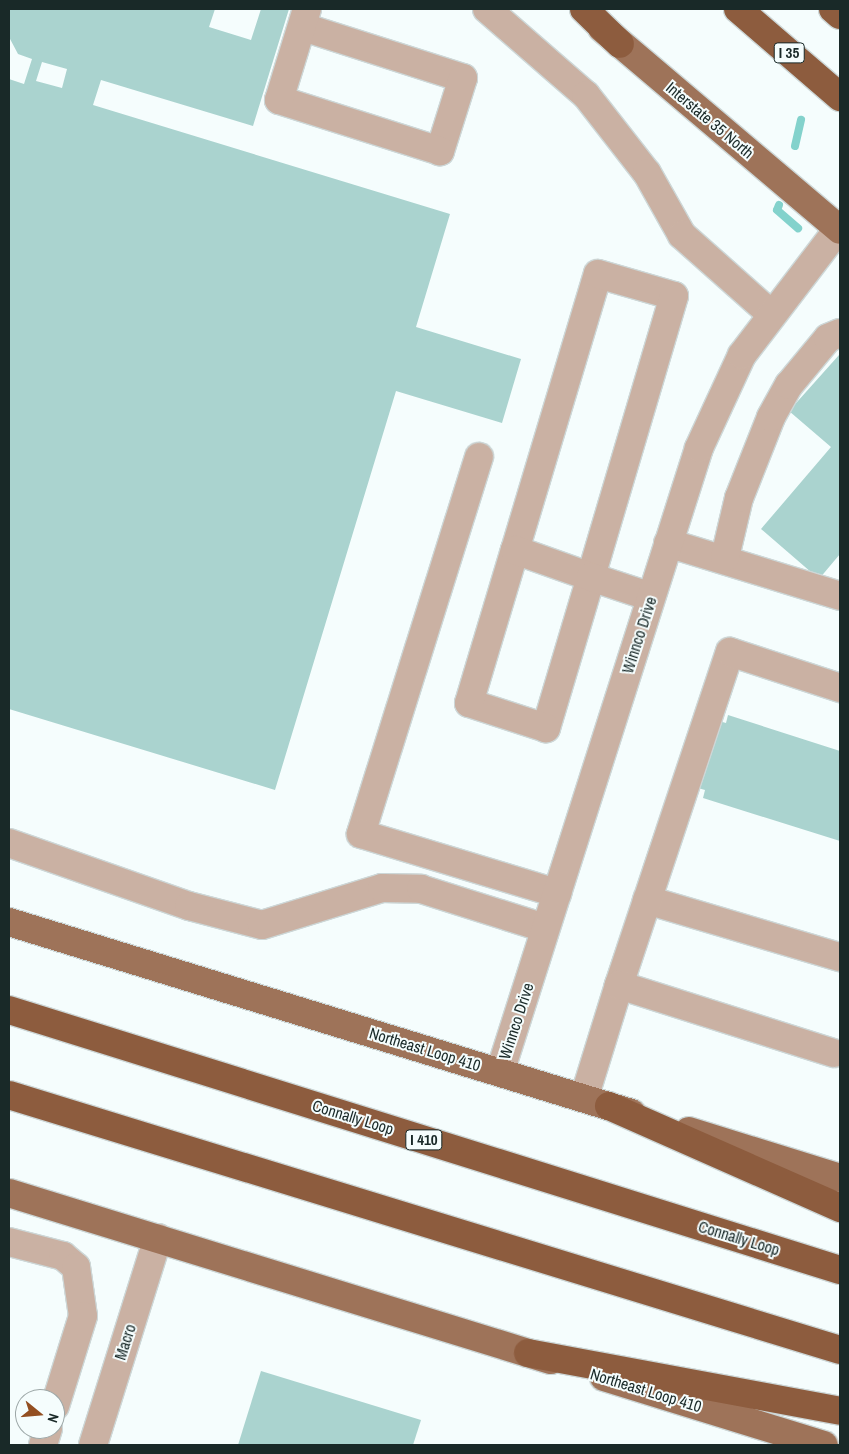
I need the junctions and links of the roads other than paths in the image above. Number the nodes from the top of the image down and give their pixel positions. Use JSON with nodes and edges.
{"nodes":[{"id":1,"x":487,"y":9,"type":"edge"},
{"id":2,"x":582,"y":9,"type":"edge"},
{"id":3,"x":738,"y":9,"type":"edge"},
{"id":4,"x":833,"y":9,"type":"edge"},
{"id":5,"x":840,"y":15,"type":"edge"},
{"id":6,"x":305,"y":18,"type":"edge"},
{"id":7,"x":620,"y":44,"type":"joint"},
{"id":8,"x":840,"y":97,"type":"edge"},
{"id":9,"x":840,"y":229,"type":"edge"},
{"id":10,"x":770,"y":313,"type":"junction"},
{"id":11,"x":840,"y":333,"type":"edge"},
{"id":12,"x":479,"y":456,"type":"dead end"},
{"id":13,"x":668,"y":543,"type":"junction"},
{"id":14,"x":515,"y":550,"type":"junction"},
{"id":15,"x":725,"y":557,"type":"junction"},
{"id":16,"x":591,"y":577,"type":"junction"},
{"id":17,"x":840,"y":596,"type":"edge"},
{"id":18,"x":652,"y":597,"type":"junction"},
{"id":19,"x":840,"y":688,"type":"edge"},
{"id":20,"x":9,"y":843,"type":"edge"},
{"id":21,"x":557,"y":892,"type":"junction"},
{"id":22,"x":647,"y":900,"type":"junction"},
{"id":23,"x":9,"y":922,"type":"edge"},
{"id":24,"x":546,"y":928,"type":"junction"},
{"id":25,"x":840,"y":957,"type":"edge"},
{"id":26,"x":619,"y":985,"type":"junction"},
{"id":27,"x":9,"y":1010,"type":"edge"},
{"id":28,"x":833,"y":1053,"type":"dead end"},
{"id":29,"x":500,"y":1072,"type":"junction"},
{"id":30,"x":9,"y":1094,"type":"edge"},
{"id":31,"x":597,"y":1102,"type":"junction"},
{"id":32,"x":840,"y":1178,"type":"edge"},
{"id":33,"x":9,"y":1193,"type":"edge"},
{"id":34,"x":840,"y":1208,"type":"edge"},
{"id":35,"x":158,"y":1238,"type":"junction"},
{"id":36,"x":9,"y":1242,"type":"edge"},
{"id":37,"x":840,"y":1270,"type":"edge"},
{"id":38,"x":840,"y":1350,"type":"edge"},
{"id":39,"x":528,"y":1353,"type":"junction"},
{"id":40,"x":60,"y":1389,"type":"edge"},
{"id":41,"x":840,"y":1411,"type":"edge"},
{"id":42,"x":93,"y":1445,"type":"edge"},
{"id":43,"x":824,"y":1445,"type":"edge"}],
"edges":[{"from":1,"to":10,"type":"street"},
{"from":2,"to":7,"type":"highway"},
{"from":3,"to":8,"type":"highway","number":"I 35"},
{"from":4,"to":5,"type":"highway"},
{"from":6,"to":6,"type":"street"},
{"from":7,"to":9,"type":"main road","name":"Interstate 35 North"},
{"from":9,"to":10,"type":"street","name":"Winnco Drive"},
{"from":10,"to":13,"type":"street","name":"Winnco Drive"},
{"from":11,"to":15,"type":"street"},
{"from":12,"to":21,"type":"street"},
{"from":13,"to":15,"type":"street"},
{"from":13,"to":18,"type":"street","name":"Winnco Drive"},
{"from":14,"to":16,"type":"street"},
{"from":14,"to":16,"type":"street"},
{"from":14,"to":16,"type":"street"},
{"from":15,"to":17,"type":"street"},
{"from":16,"to":18,"type":"street"},
{"from":18,"to":21,"type":"street","name":"Winnco Drive"},
{"from":19,"to":22,"type":"street"},
{"from":20,"to":24,"type":"street"},
{"from":21,"to":24,"type":"street","name":"Winnco Drive"},
{"from":22,"to":25,"type":"street"},
{"from":22,"to":26,"type":"street"},
{"from":23,"to":29,"type":"main road","name":"Northeast Loop 410"},
{"from":24,"to":29,"type":"street","name":"Winnco Drive"},
{"from":26,"to":28,"type":"street"},
{"from":26,"to":31,"type":"street"},
{"from":27,"to":37,"type":"highway","name":"Connally Loop","number":"I 410"},
{"from":29,"to":31,"type":"main road","name":"Northeast Loop 410"},
{"from":30,"to":38,"type":"highway"},
{"from":31,"to":32,"type":"main road","name":"Northeast Loop 410"},
{"from":31,"to":34,"type":"highway"},
{"from":33,"to":35,"type":"main road","name":"Northeast Loop 410"},
{"from":35,"to":39,"type":"main road","name":"Northeast Loop 410"},
{"from":35,"to":42,"type":"street","name":"Macro"},
{"from":36,"to":40,"type":"street"},
{"from":39,"to":41,"type":"highway"},
{"from":39,"to":43,"type":"main road","name":"Northeast Loop 410"}]}
